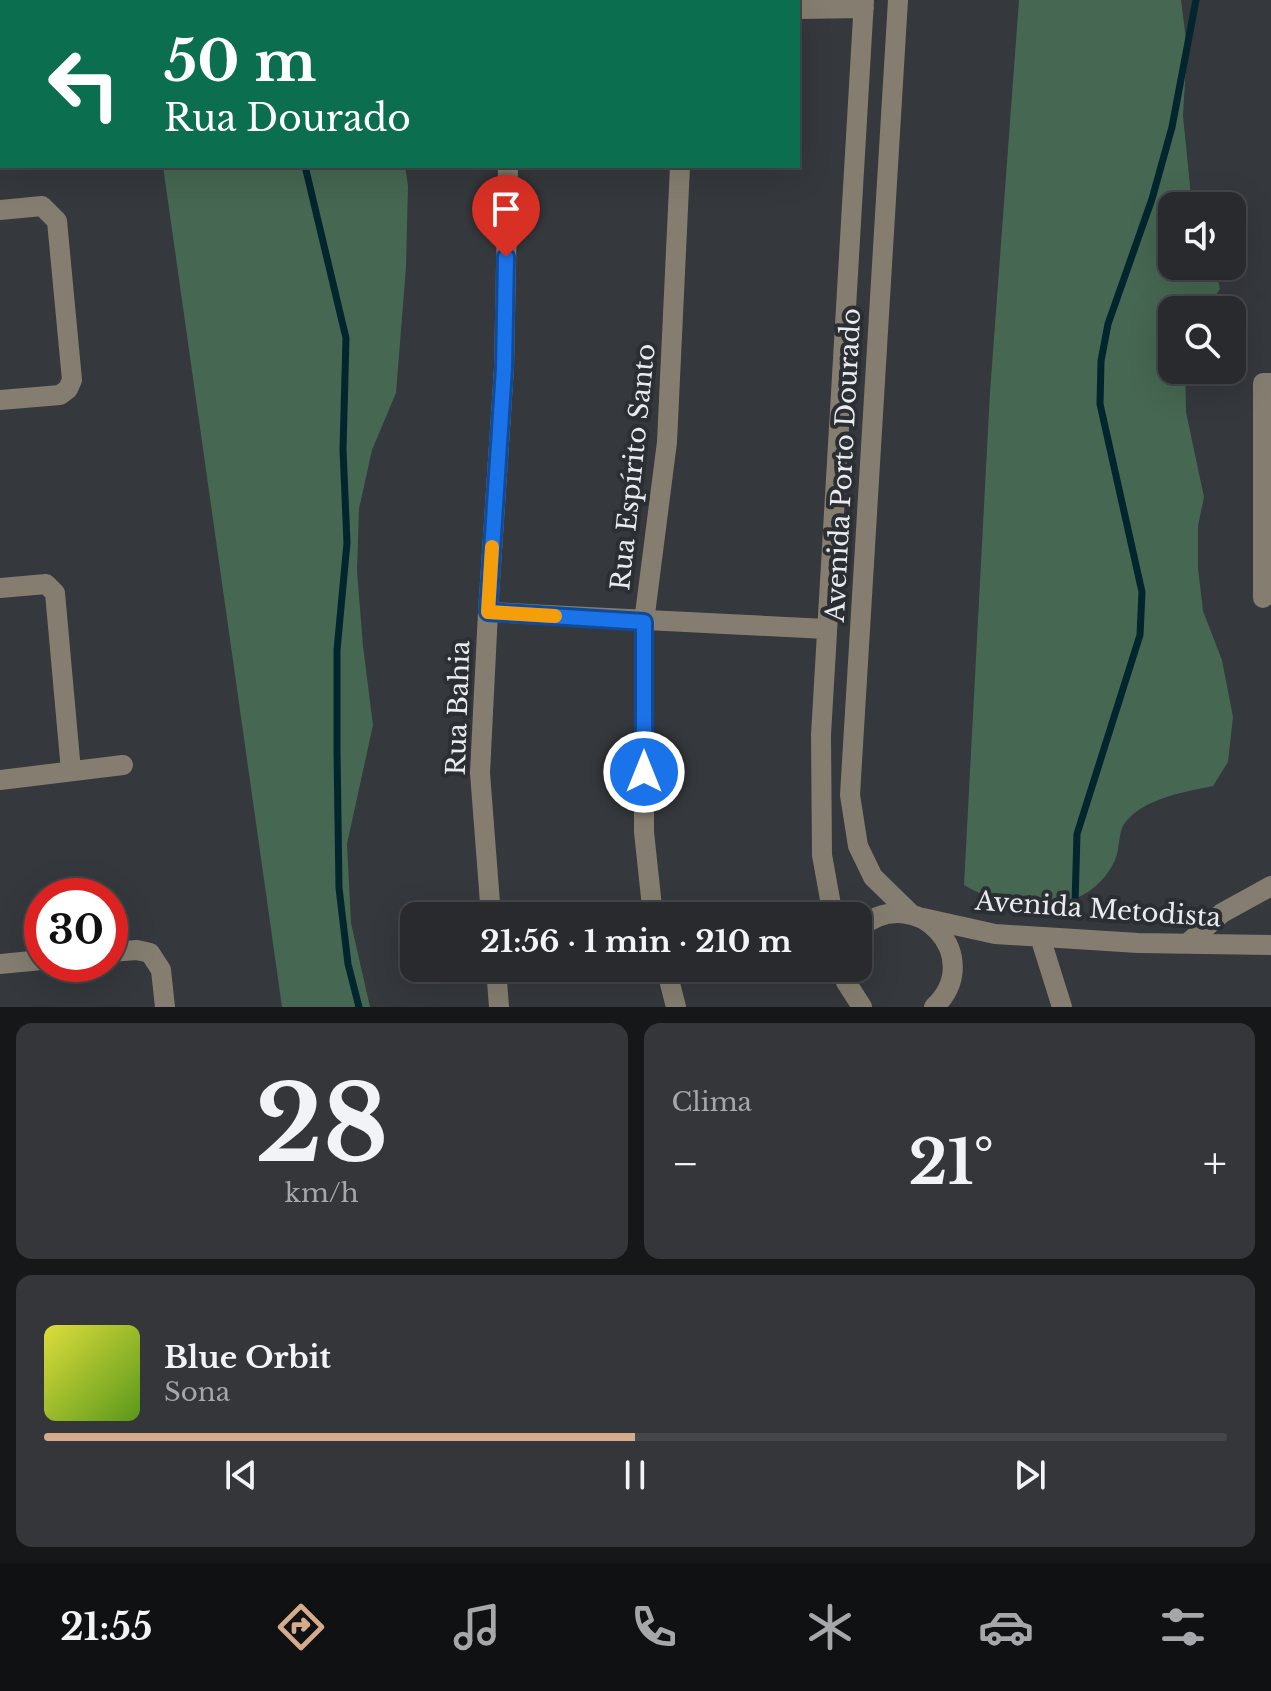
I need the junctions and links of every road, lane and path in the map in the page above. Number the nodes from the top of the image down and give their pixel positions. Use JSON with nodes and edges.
{"nodes":[{"id":1,"x":898,"y":0,"type":"edge"},
{"id":2,"x":864,"y":4,"type":"edge"},
{"id":3,"x":800,"y":9,"type":"edge"},
{"id":4,"x":508,"y":168,"type":"edge"},
{"id":5,"x":680,"y":168,"type":"edge"},
{"id":6,"x":0,"y":210,"type":"edge"},
{"id":7,"x":1271,"y":383,"type":"edge"},
{"id":8,"x":0,"y":400,"type":"edge"},
{"id":9,"x":0,"y":588,"type":"edge"},
{"id":10,"x":1263,"y":598,"type":"dead end"},
{"id":11,"x":488,"y":612,"type":"junction"},
{"id":12,"x":644,"y":622,"type":"junction"},
{"id":13,"x":826,"y":629,"type":"junction"},
{"id":14,"x":123,"y":765,"type":"dead end"},
{"id":15,"x":71,"y":771,"type":"junction"},
{"id":16,"x":0,"y":780,"type":"edge"},
{"id":17,"x":1271,"y":886,"type":"edge"},
{"id":18,"x":490,"y":902,"type":"edge"},
{"id":19,"x":652,"y":902,"type":"edge"},
{"id":20,"x":830,"y":902,"type":"edge"},
{"id":21,"x":916,"y":916,"type":"junction"},
{"id":22,"x":872,"y":920,"type":"edge"},
{"id":23,"x":1040,"y":937,"type":"junction"},
{"id":24,"x":1189,"y":942,"type":"junction"},
{"id":25,"x":1271,"y":945,"type":"edge"},
{"id":26,"x":128,"y":951,"type":"edge"},
{"id":27,"x":24,"y":962,"type":"edge"},
{"id":28,"x":0,"y":964,"type":"edge"},
{"id":29,"x":497,"y":982,"type":"edge"},
{"id":30,"x":670,"y":982,"type":"edge"},
{"id":31,"x":849,"y":982,"type":"edge"},
{"id":32,"x":855,"y":1002,"type":"edge"},
{"id":33,"x":165,"y":1007,"type":"edge"},
{"id":34,"x":499,"y":1007,"type":"edge"},
{"id":35,"x":676,"y":1007,"type":"edge"},
{"id":36,"x":934,"y":1007,"type":"edge"},
{"id":37,"x":1062,"y":1007,"type":"edge"}],
"edges":[{"from":1,"to":21,"type":"street","name":"Avenida Porto Dourado"},
{"from":2,"to":3,"type":"street"},
{"from":2,"to":13,"type":"street","name":"Avenida Porto Dourado"},
{"from":4,"to":11,"type":"street","name":"Rua Bahia"},
{"from":5,"to":12,"type":"street","name":"Rua Espírito Santo"},
{"from":6,"to":8,"type":"street"},
{"from":7,"to":10,"type":"street"},
{"from":9,"to":15,"type":"street"},
{"from":11,"to":12,"type":"street"},
{"from":11,"to":18,"type":"street","name":"Rua Bahia"},
{"from":12,"to":13,"type":"street"},
{"from":12,"to":19,"type":"street","name":"Rua Espírito Santo"},
{"from":13,"to":20,"type":"street","name":"Avenida Porto Dourado"},
{"from":14,"to":15,"type":"street"},
{"from":15,"to":16,"type":"street"},
{"from":17,"to":24,"type":"street"},
{"from":21,"to":22,"type":"street"},
{"from":21,"to":23,"type":"street","name":"Avenida Metodista"},
{"from":21,"to":36,"type":"street","name":"Avenida Porto Dourado"},
{"from":23,"to":24,"type":"street","name":"Avenida Metodista"},
{"from":23,"to":37,"type":"street"},
{"from":24,"to":25,"type":"street","name":"Avenida Metodista"},
{"from":26,"to":33,"type":"street"},
{"from":27,"to":28,"type":"street"},
{"from":29,"to":34,"type":"street"},
{"from":30,"to":35,"type":"street"},
{"from":31,"to":32,"type":"street"}]}
